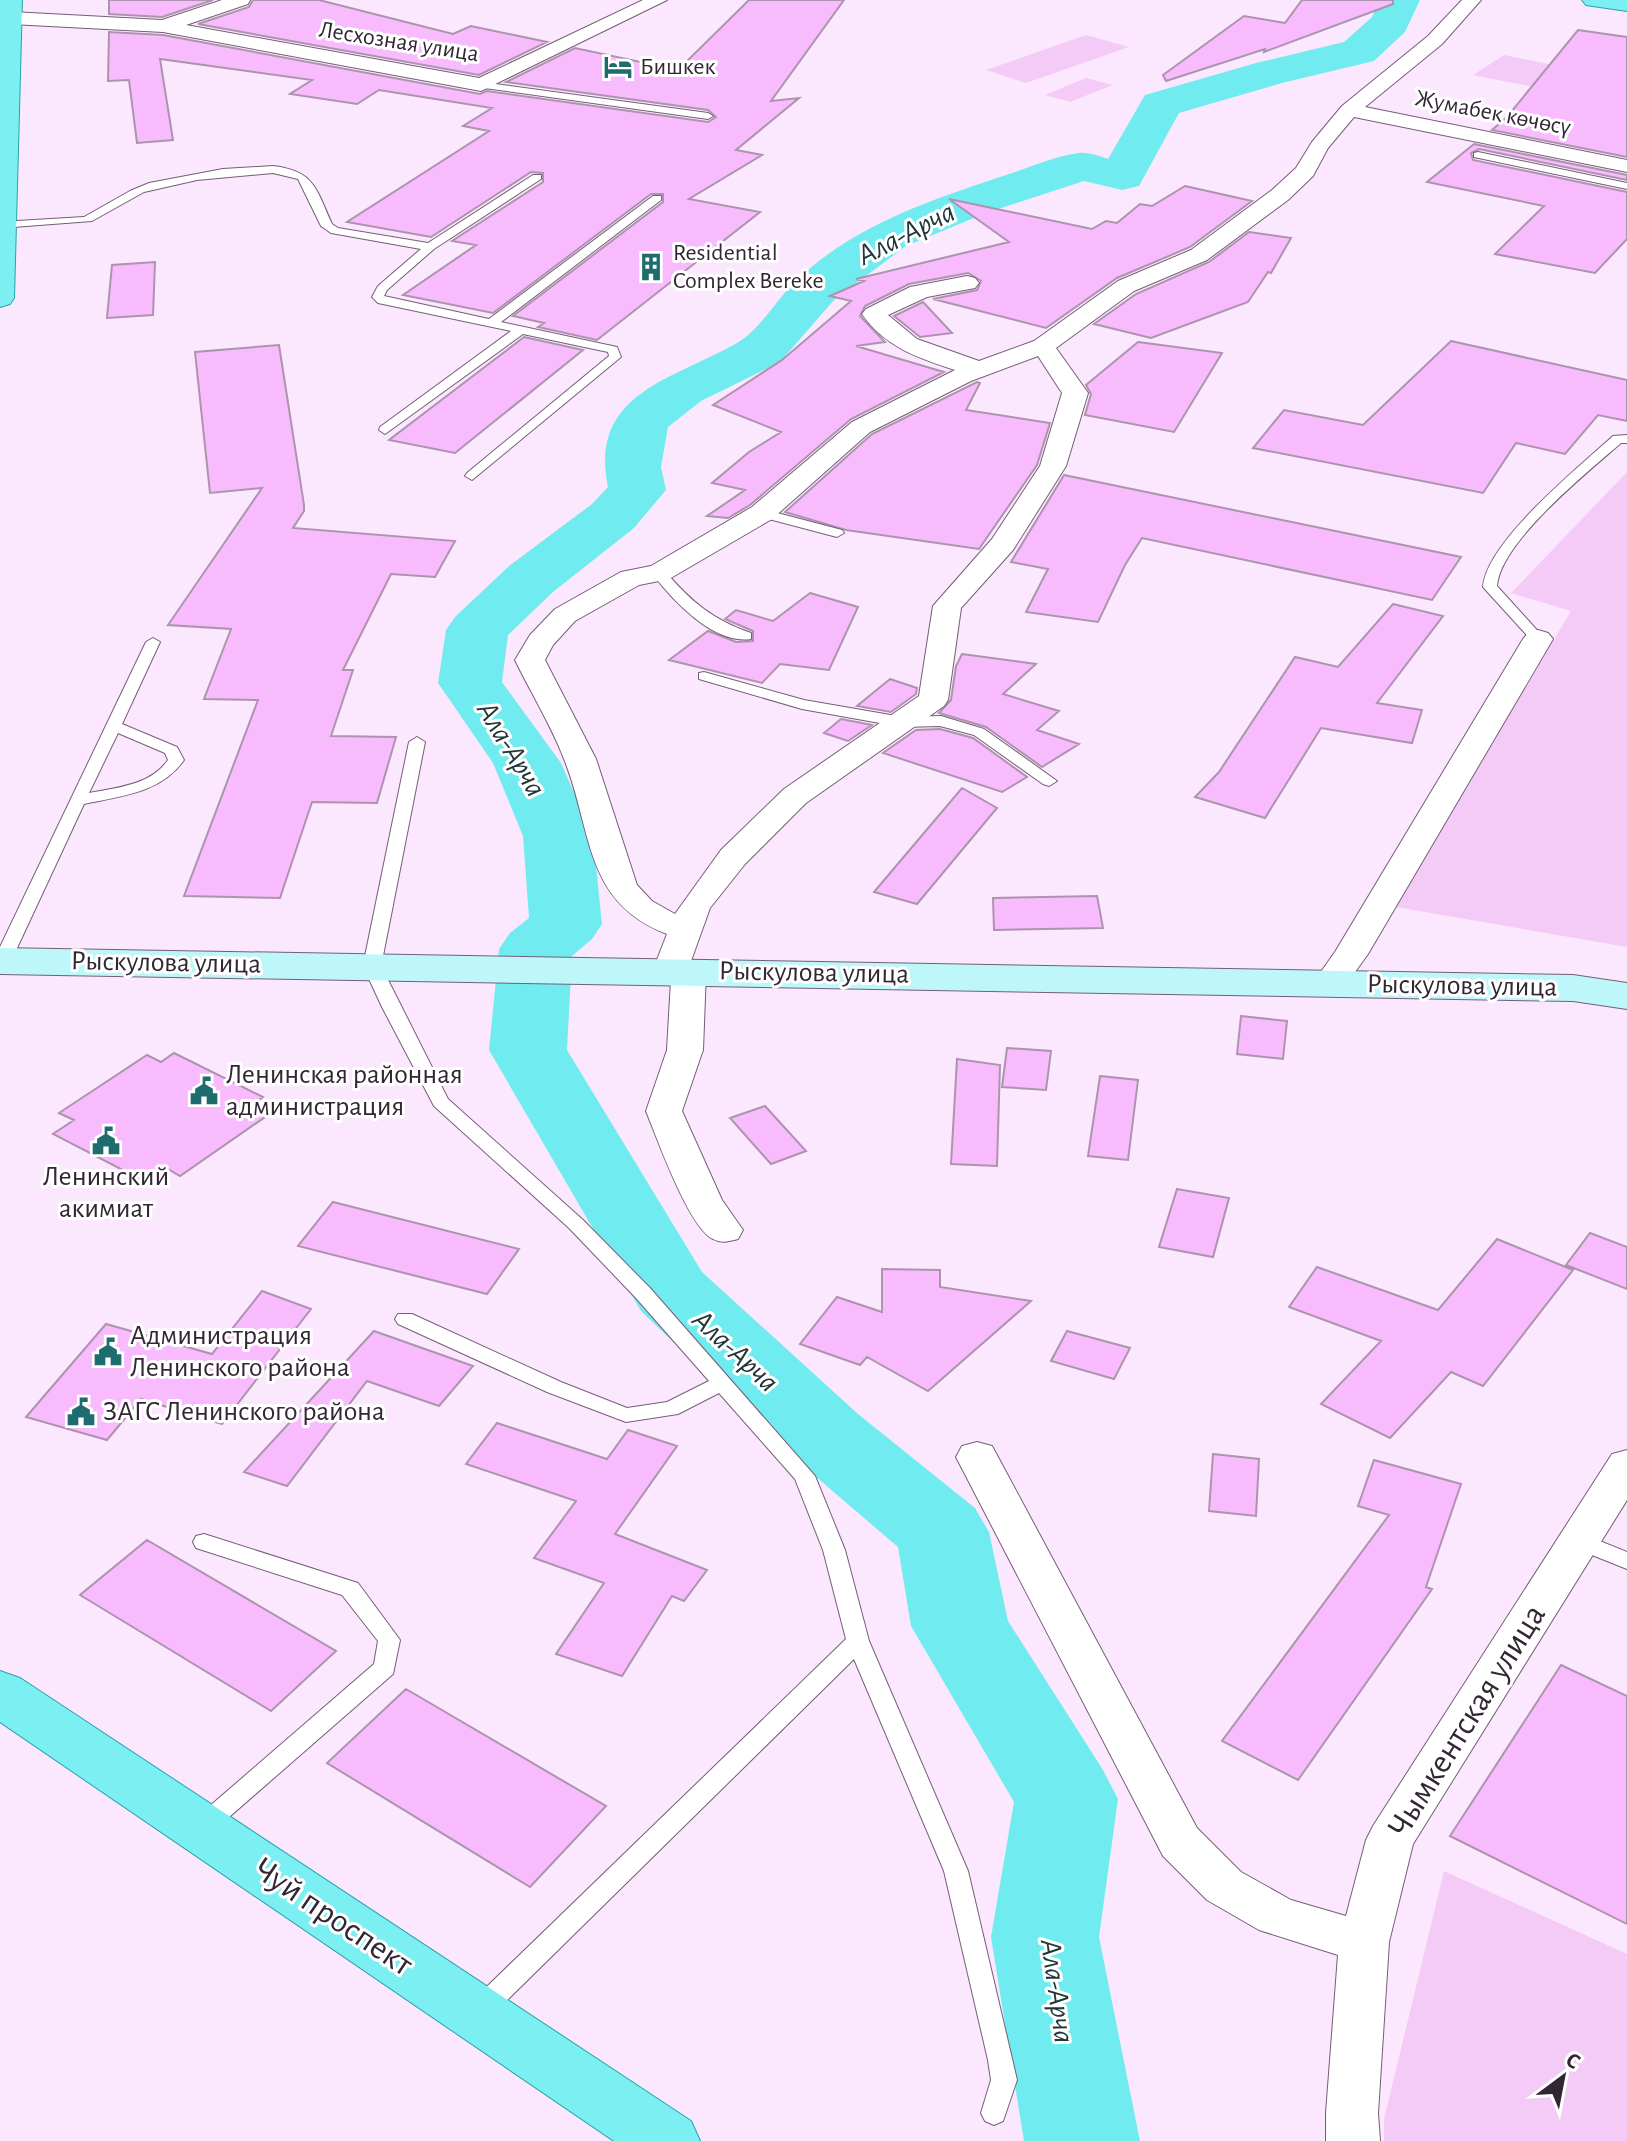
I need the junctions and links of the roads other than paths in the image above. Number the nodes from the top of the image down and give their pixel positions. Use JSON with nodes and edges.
{"nodes":[{"id":1,"x":241,"y":0,"type":"edge"},
{"id":2,"x":658,"y":0,"type":"edge"},
{"id":3,"x":1472,"y":0,"type":"edge"},
{"id":4,"x":1594,"y":0,"type":"edge"},
{"id":5,"x":1627,"y":4,"type":"edge"},
{"id":6,"x":11,"y":9,"type":"edge"},
{"id":7,"x":163,"y":26,"type":"junction"},
{"id":8,"x":481,"y":85,"type":"junction"},
{"id":9,"x":1349,"y":110,"type":"junction"},
{"id":10,"x":708,"y":116,"type":"dead end"},
{"id":11,"x":1478,"y":155,"type":"dead end"},
{"id":12,"x":1627,"y":166,"type":"edge"},
{"id":13,"x":537,"y":177,"type":"dead end"},
{"id":14,"x":1627,"y":186,"type":"edge"},
{"id":15,"x":657,"y":198,"type":"dead end"},
{"id":16,"x":1,"y":225,"type":"edge"},
{"id":17,"x":430,"y":247,"type":"junction"},
{"id":18,"x":967,"y":283,"type":"dead end"},
{"id":19,"x":0,"y":298,"type":"edge"},
{"id":20,"x":489,"y":325,"type":"junction"},
{"id":21,"x":519,"y":331,"type":"junction"},
{"id":22,"x":1043,"y":346,"type":"junction"},
{"id":23,"x":980,"y":370,"type":"junction"},
{"id":24,"x":385,"y":430,"type":"dead end"},
{"id":25,"x":1627,"y":439,"type":"edge"},
{"id":26,"x":472,"y":476,"type":"dead end"},
{"id":27,"x":762,"y":513,"type":"junction"},
{"id":28,"x":837,"y":533,"type":"dead end"},
{"id":29,"x":659,"y":573,"type":"junction"},
{"id":30,"x":746,"y":636,"type":"dead end"},
{"id":31,"x":1538,"y":639,"type":"joint"},
{"id":32,"x":153,"y":642,"type":"dead end"},
{"id":33,"x":704,"y":676,"type":"dead end"},
{"id":34,"x":902,"y":722,"type":"junction"},
{"id":35,"x":114,"y":726,"type":"junction"},
{"id":36,"x":417,"y":742,"type":"dead end"},
{"id":37,"x":1049,"y":781,"type":"dead end"},
{"id":38,"x":79,"y":800,"type":"junction"},
{"id":39,"x":682,"y":957,"type":"junction"},
{"id":40,"x":1,"y":961,"type":"edge"},
{"id":41,"x":372,"y":966,"type":"junction"},
{"id":42,"x":1330,"y":983,"type":"junction"},
{"id":43,"x":1627,"y":996,"type":"edge"},
{"id":44,"x":724,"y":1230,"type":"dead end"},
{"id":45,"x":405,"y":1319,"type":"dead end"},
{"id":46,"x":722,"y":1383,"type":"junction"},
{"id":47,"x":977,"y":1457,"type":"dead end"},
{"id":48,"x":1627,"y":1465,"type":"edge"},
{"id":49,"x":1580,"y":1541,"type":"junction"},
{"id":50,"x":204,"y":1542,"type":"dead end"},
{"id":51,"x":1627,"y":1561,"type":"edge"},
{"id":52,"x":858,"y":1641,"type":"junction"},
{"id":53,"x":0,"y":1693,"type":"edge"},
{"id":54,"x":201,"y":1827,"type":"junction"},
{"id":55,"x":1364,"y":1942,"type":"junction"},
{"id":56,"x":476,"y":2015,"type":"junction"},
{"id":57,"x":994,"y":2113,"type":"dead end"},
{"id":58,"x":668,"y":2141,"type":"edge"},
{"id":59,"x":1353,"y":2141,"type":"edge"}],
"edges":[{"from":1,"to":7,"type":"street"},
{"from":2,"to":8,"type":"street","name":"Лесхозная улица"},
{"from":3,"to":9,"type":"street"},
{"from":4,"to":5,"type":"main road"},
{"from":6,"to":7,"type":"street"},
{"from":6,"to":16,"type":"main road"},
{"from":7,"to":8,"type":"street","name":"Лесхозная улица"},
{"from":8,"to":10,"type":"lane"},
{"from":9,"to":12,"type":"street","name":"Жумабек көчөсү"},
{"from":9,"to":22,"type":"street"},
{"from":11,"to":14,"type":"lane"},
{"from":13,"to":17,"type":"lane"},
{"from":15,"to":20,"type":"lane"},
{"from":16,"to":17,"type":"lane"},
{"from":16,"to":19,"type":"main road"},
{"from":17,"to":20,"type":"lane"},
{"from":18,"to":23,"type":"street"},
{"from":20,"to":21,"type":"lane"},
{"from":21,"to":24,"type":"lane"},
{"from":21,"to":26,"type":"lane"},
{"from":22,"to":23,"type":"street"},
{"from":22,"to":34,"type":"street"},
{"from":23,"to":27,"type":"street"},
{"from":25,"to":31,"type":"lane"},
{"from":27,"to":28,"type":"lane"},
{"from":27,"to":29,"type":"street"},
{"from":29,"to":30,"type":"lane"},
{"from":29,"to":39,"type":"street"},
{"from":31,"to":42,"type":"street"},
{"from":32,"to":35,"type":"lane"},
{"from":33,"to":34,"type":"lane"},
{"from":34,"to":37,"type":"lane"},
{"from":34,"to":39,"type":"street"},
{"from":35,"to":38,"type":"lane"},
{"from":35,"to":38,"type":"lane"},
{"from":36,"to":41,"type":"lane"},
{"from":38,"to":40,"type":"lane"},
{"from":39,"to":41,"type":"main road","name":"Рыскулова улица"},
{"from":39,"to":42,"type":"main road","name":"Рыскулова улица"},
{"from":39,"to":44,"type":"street"},
{"from":40,"to":41,"type":"main road","name":"Рыскулова улица"},
{"from":41,"to":46,"type":"lane"},
{"from":42,"to":43,"type":"main road","name":"Рыскулова улица"},
{"from":45,"to":46,"type":"lane"},
{"from":46,"to":52,"type":"lane"},
{"from":47,"to":55,"type":"street"},
{"from":48,"to":49,"type":"street","name":"Чымкентская улица"},
{"from":49,"to":51,"type":"lane"},
{"from":49,"to":55,"type":"street","name":"Чымкентская улица"},
{"from":50,"to":54,"type":"lane"},
{"from":52,"to":56,"type":"lane"},
{"from":52,"to":57,"type":"lane"},
{"from":53,"to":54,"type":"main road","name":"Чуй проспект"},
{"from":54,"to":56,"type":"main road","name":"Чуй проспект"},
{"from":55,"to":59,"type":"street","name":"Чымкентская улица"},
{"from":56,"to":58,"type":"main road","name":"Чуй проспект"}]}
